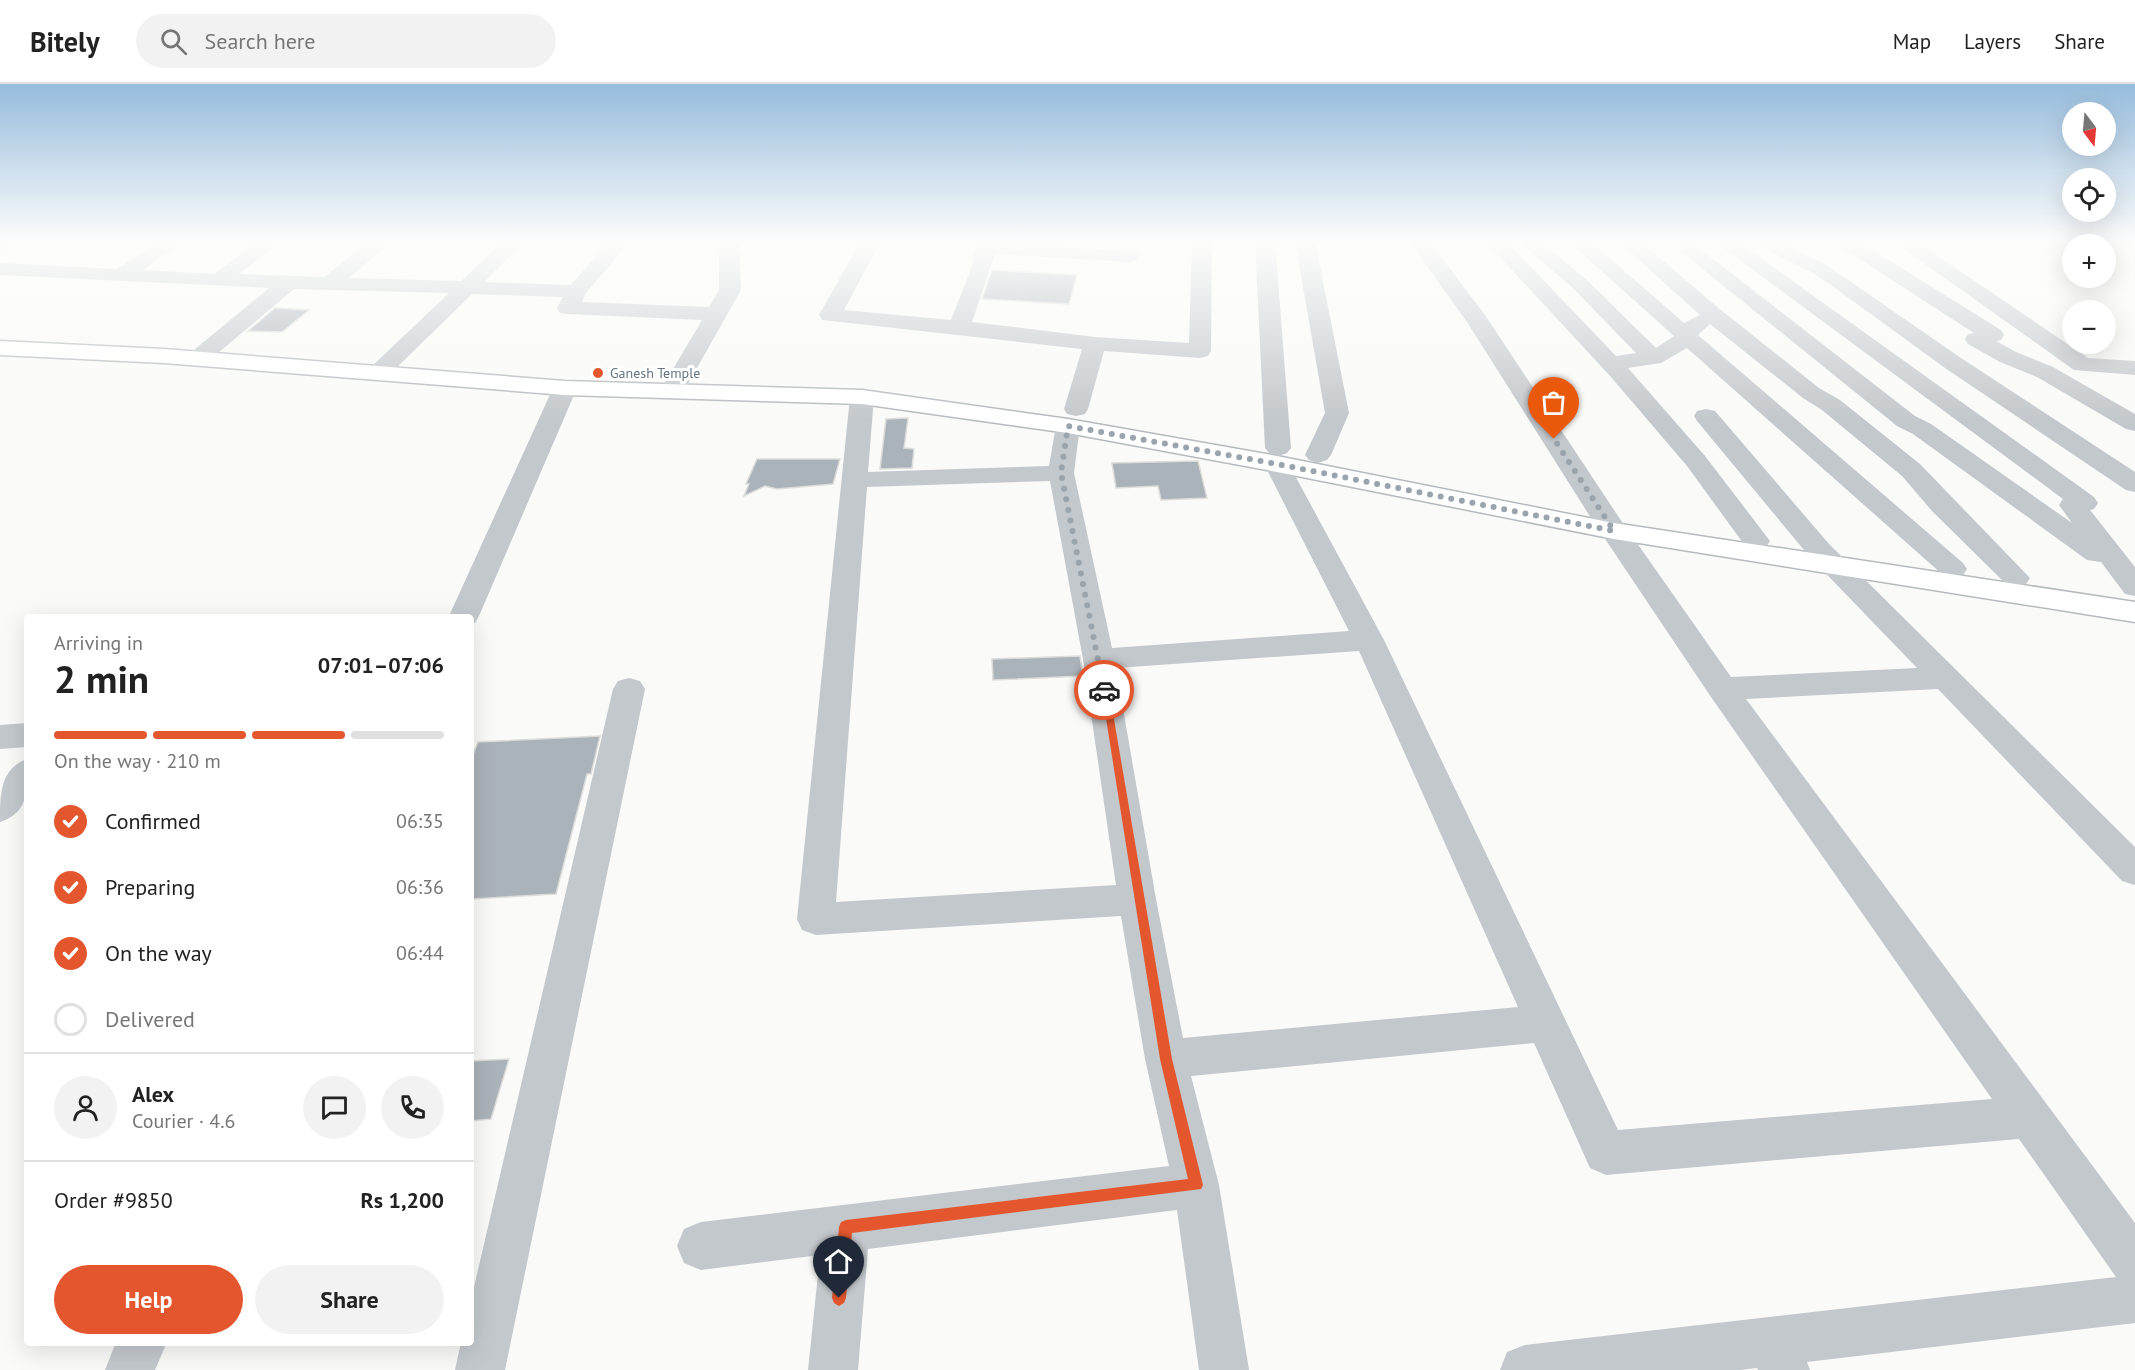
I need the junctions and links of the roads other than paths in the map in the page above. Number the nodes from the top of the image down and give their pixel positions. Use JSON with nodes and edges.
{"nodes":[{"id":1,"x":266,"y":301,"type":"edge"},
{"id":2,"x":452,"y":301,"type":"edge"},
{"id":3,"x":572,"y":301,"type":"edge"},
{"id":4,"x":724,"y":301,"type":"edge"},
{"id":5,"x":838,"y":301,"type":"edge"},
{"id":6,"x":969,"y":301,"type":"edge"},
{"id":7,"x":1201,"y":301,"type":"edge"},
{"id":8,"x":1269,"y":301,"type":"edge"},
{"id":9,"x":1316,"y":301,"type":"edge"},
{"id":10,"x":1463,"y":301,"type":"edge"},
{"id":11,"x":1552,"y":301,"type":"edge"},
{"id":12,"x":1597,"y":301,"type":"edge"},
{"id":13,"x":1648,"y":301,"type":"edge"},
{"id":14,"x":1697,"y":301,"type":"edge"},
{"id":15,"x":1727,"y":301,"type":"edge"},
{"id":16,"x":1752,"y":301,"type":"edge"},
{"id":17,"x":1804,"y":301,"type":"edge"},
{"id":18,"x":1866,"y":301,"type":"edge"},
{"id":19,"x":1939,"y":301,"type":"edge"},
{"id":20,"x":1990,"y":301,"type":"edge"},
{"id":21,"x":716,"y":314,"type":"junction"},
{"id":22,"x":1713,"y":315,"type":"junction"},
{"id":23,"x":959,"y":327,"type":"junction"},
{"id":24,"x":1686,"y":334,"type":"junction"},
{"id":25,"x":1095,"y":344,"type":"junction"},
{"id":26,"x":1,"y":348,"type":"edge"},
{"id":27,"x":1653,"y":358,"type":"junction"},
{"id":28,"x":197,"y":359,"type":"junction"},
{"id":29,"x":1610,"y":363,"type":"junction"},
{"id":30,"x":2135,"y":368,"type":"edge"},
{"id":31,"x":378,"y":373,"type":"junction"},
{"id":32,"x":565,"y":388,"type":"junction"},
{"id":33,"x":672,"y":391,"type":"junction"},
{"id":34,"x":862,"y":397,"type":"junction"},
{"id":35,"x":1706,"y":416,"type":"dead end"},
{"id":36,"x":1072,"y":417,"type":"junction"},
{"id":37,"x":2135,"y":424,"type":"edge"},
{"id":38,"x":1318,"y":455,"type":"junction"},
{"id":39,"x":1278,"y":456,"type":"junction"},
{"id":40,"x":1061,"y":473,"type":"junction"},
{"id":41,"x":854,"y":480,"type":"junction"},
{"id":42,"x":2135,"y":484,"type":"edge"},
{"id":43,"x":1609,"y":525,"type":"junction"},
{"id":44,"x":1756,"y":541,"type":"junction"},
{"id":45,"x":1828,"y":558,"type":"junction"},
{"id":46,"x":1953,"y":568,"type":"junction"},
{"id":47,"x":2016,"y":578,"type":"junction"},
{"id":48,"x":2131,"y":584,"type":"edge"},
{"id":49,"x":2135,"y":612,"type":"edge"},
{"id":50,"x":465,"y":614,"type":"edge"},
{"id":51,"x":1370,"y":640,"type":"junction"},
{"id":52,"x":1099,"y":659,"type":"junction"},
{"id":53,"x":1946,"y":678,"type":"junction"},
{"id":54,"x":1722,"y":689,"type":"junction"},
{"id":55,"x":629,"y":690,"type":"dead end"},
{"id":56,"x":24,"y":735,"type":"edge"},
{"id":57,"x":0,"y":737,"type":"edge"},
{"id":58,"x":24,"y":776,"type":"edge"},
{"id":59,"x":0,"y":808,"type":"edge"},
{"id":60,"x":2135,"y":870,"type":"edge"},
{"id":61,"x":1137,"y":899,"type":"junction"},
{"id":62,"x":1546,"y":1023,"type":"junction"},
{"id":63,"x":1166,"y":1059,"type":"junction"},
{"id":64,"x":2028,"y":1117,"type":"junction"},
{"id":65,"x":1196,"y":1185,"type":"junction"},
{"id":66,"x":846,"y":1227,"type":"junction"},
{"id":67,"x":700,"y":1246,"type":"dead end"},
{"id":68,"x":2135,"y":1263,"type":"edge"},
{"id":69,"x":2135,"y":1299,"type":"edge"},
{"id":70,"x":140,"y":1346,"type":"edge"},
{"id":71,"x":1778,"y":1356,"type":"edge"},
{"id":72,"x":130,"y":1370,"type":"edge"},
{"id":73,"x":480,"y":1370,"type":"edge"},
{"id":74,"x":833,"y":1370,"type":"edge"},
{"id":75,"x":1224,"y":1370,"type":"edge"},
{"id":76,"x":1526,"y":1370,"type":"edge"}],
"edges":[{"from":1,"to":28,"type":"street"},
{"from":2,"to":31,"type":"street"},
{"from":3,"to":21,"type":"street"},
{"from":4,"to":21,"type":"street"},
{"from":5,"to":23,"type":"street"},
{"from":6,"to":23,"type":"street"},
{"from":7,"to":25,"type":"street"},
{"from":8,"to":39,"type":"street"},
{"from":9,"to":38,"type":"street"},
{"from":10,"to":43,"type":"street"},
{"from":11,"to":29,"type":"street"},
{"from":12,"to":27,"type":"street"},
{"from":13,"to":24,"type":"street"},
{"from":14,"to":22,"type":"street"},
{"from":15,"to":22,"type":"street"},
{"from":16,"to":48,"type":"street"},
{"from":17,"to":48,"type":"street"},
{"from":18,"to":42,"type":"street"},
{"from":19,"to":37,"type":"street"},
{"from":20,"to":30,"type":"street"},
{"from":21,"to":33,"type":"street"},
{"from":22,"to":24,"type":"street"},
{"from":22,"to":47,"type":"street"},
{"from":23,"to":25,"type":"street"},
{"from":24,"to":27,"type":"street"},
{"from":24,"to":46,"type":"street"},
{"from":25,"to":36,"type":"street"},
{"from":26,"to":28,"type":"main road"},
{"from":27,"to":29,"type":"street"},
{"from":28,"to":31,"type":"main road"},
{"from":29,"to":44,"type":"street"},
{"from":31,"to":32,"type":"main road"},
{"from":32,"to":33,"type":"main road"},
{"from":32,"to":50,"type":"street"},
{"from":33,"to":34,"type":"main road"},
{"from":34,"to":36,"type":"main road"},
{"from":34,"to":41,"type":"street"},
{"from":35,"to":45,"type":"street"},
{"from":36,"to":39,"type":"main road"},
{"from":36,"to":40,"type":"street"},
{"from":38,"to":39,"type":"main road"},
{"from":38,"to":43,"type":"main road"},
{"from":39,"to":43,"type":"main road"},
{"from":39,"to":51,"type":"street"},
{"from":40,"to":41,"type":"street"},
{"from":40,"to":52,"type":"street"},
{"from":41,"to":61,"type":"street"},
{"from":43,"to":44,"type":"main road"},
{"from":43,"to":45,"type":"main road"},
{"from":43,"to":54,"type":"street"},
{"from":44,"to":45,"type":"main road"},
{"from":45,"to":46,"type":"main road"},
{"from":45,"to":49,"type":"main road"},
{"from":45,"to":53,"type":"street"},
{"from":46,"to":47,"type":"main road"},
{"from":47,"to":48,"type":"main road"},
{"from":51,"to":52,"type":"street"},
{"from":51,"to":62,"type":"street"},
{"from":52,"to":61,"type":"street"},
{"from":53,"to":54,"type":"street"},
{"from":53,"to":60,"type":"street"},
{"from":54,"to":64,"type":"street"},
{"from":55,"to":73,"type":"street"},
{"from":56,"to":57,"type":"street"},
{"from":58,"to":59,"type":"street"},
{"from":61,"to":63,"type":"street"},
{"from":62,"to":63,"type":"street"},
{"from":62,"to":64,"type":"street"},
{"from":63,"to":65,"type":"street"},
{"from":64,"to":68,"type":"street"},
{"from":65,"to":66,"type":"street"},
{"from":65,"to":75,"type":"street"},
{"from":66,"to":67,"type":"street"},
{"from":66,"to":74,"type":"street"},
{"from":69,"to":71,"type":"street"},
{"from":70,"to":72,"type":"street"},
{"from":71,"to":76,"type":"street"}]}
